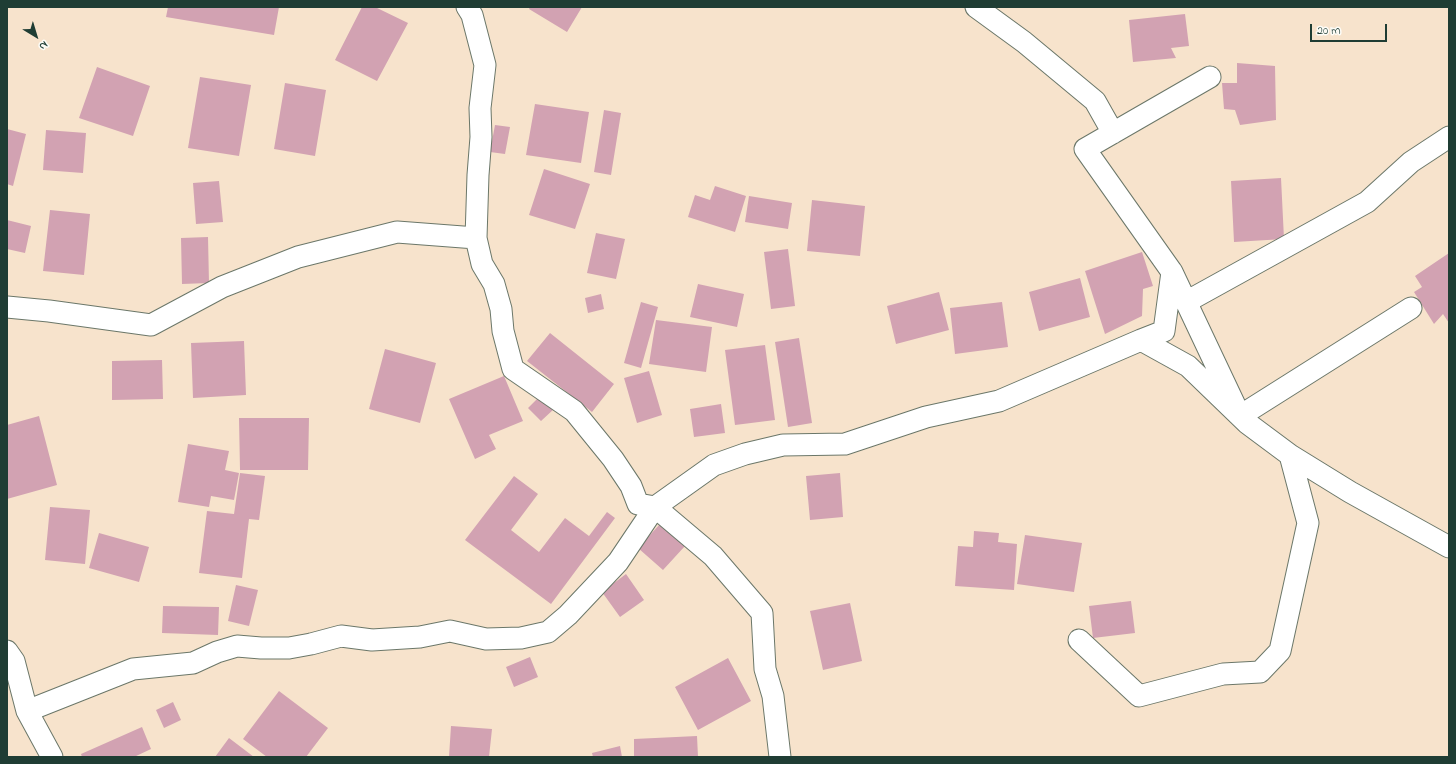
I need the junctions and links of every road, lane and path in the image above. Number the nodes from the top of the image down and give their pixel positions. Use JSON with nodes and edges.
{"nodes":[{"id":1,"x":467,"y":7,"type":"edge"},
{"id":2,"x":976,"y":7,"type":"edge"},
{"id":3,"x":1210,"y":77,"type":"dead end"},
{"id":4,"x":1113,"y":133,"type":"junction"},
{"id":5,"x":1449,"y":136,"type":"edge"},
{"id":6,"x":476,"y":238,"type":"junction"},
{"id":7,"x":1172,"y":272,"type":"junction"},
{"id":8,"x":1186,"y":302,"type":"junction"},
{"id":9,"x":7,"y":307,"type":"edge"},
{"id":10,"x":1411,"y":308,"type":"dead end"},
{"id":11,"x":1141,"y":340,"type":"junction"},
{"id":12,"x":1240,"y":416,"type":"junction"},
{"id":13,"x":1290,"y":455,"type":"junction"},
{"id":14,"x":655,"y":507,"type":"junction"},
{"id":15,"x":1449,"y":547,"type":"edge"},
{"id":16,"x":1079,"y":640,"type":"dead end"},
{"id":17,"x":9,"y":659,"type":"edge"},
{"id":18,"x":27,"y":711,"type":"junction"},
{"id":19,"x":52,"y":757,"type":"edge"},
{"id":20,"x":780,"y":757,"type":"edge"}],
"edges":[{"from":1,"to":6,"type":"street"},
{"from":2,"to":4,"type":"street"},
{"from":3,"to":4,"type":"street"},
{"from":4,"to":7,"type":"street"},
{"from":5,"to":8,"type":"street"},
{"from":6,"to":9,"type":"street"},
{"from":6,"to":14,"type":"street"},
{"from":7,"to":8,"type":"street"},
{"from":7,"to":11,"type":"street"},
{"from":8,"to":12,"type":"street"},
{"from":10,"to":12,"type":"street"},
{"from":11,"to":12,"type":"street"},
{"from":11,"to":14,"type":"street"},
{"from":12,"to":13,"type":"street"},
{"from":13,"to":15,"type":"street"},
{"from":13,"to":16,"type":"street"},
{"from":14,"to":18,"type":"street"},
{"from":14,"to":20,"type":"street"},
{"from":17,"to":18,"type":"street"},
{"from":18,"to":19,"type":"street"}]}
